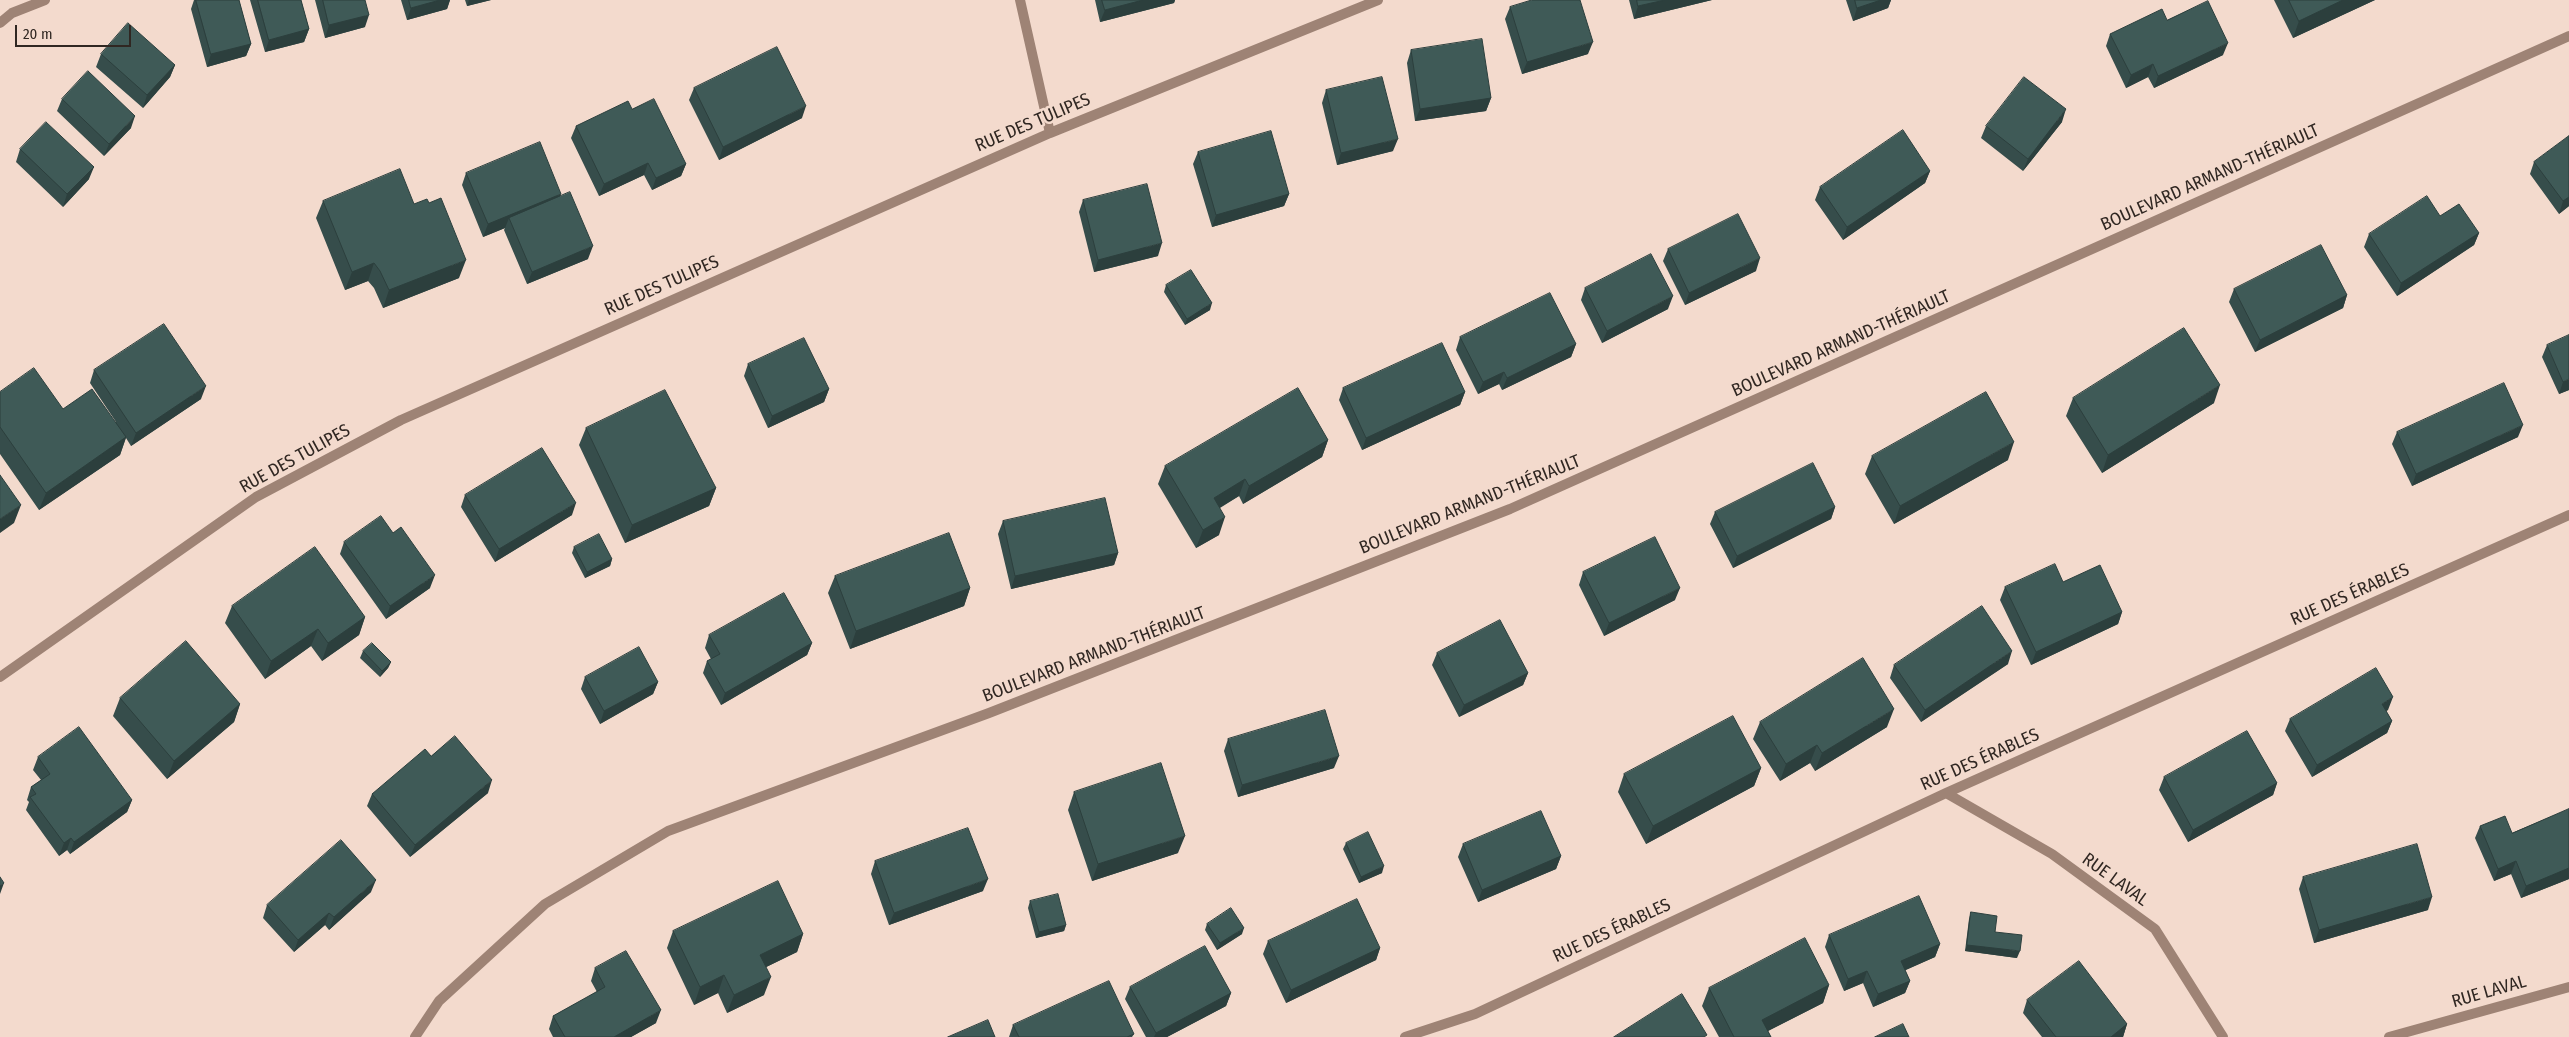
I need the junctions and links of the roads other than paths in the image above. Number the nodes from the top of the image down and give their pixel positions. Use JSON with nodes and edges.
{"nodes":[{"id":1,"x":45,"y":0,"type":"edge"},
{"id":2,"x":1020,"y":0,"type":"edge"},
{"id":3,"x":1378,"y":0,"type":"edge"},
{"id":4,"x":0,"y":23,"type":"edge"},
{"id":5,"x":2569,"y":36,"type":"edge"},
{"id":6,"x":1050,"y":133,"type":"junction"},
{"id":7,"x":2569,"y":516,"type":"edge"},
{"id":8,"x":0,"y":677,"type":"edge"},
{"id":9,"x":1946,"y":793,"type":"junction"},
{"id":10,"x":2569,"y":987,"type":"edge"},
{"id":11,"x":415,"y":1037,"type":"edge"},
{"id":12,"x":1405,"y":1037,"type":"edge"},
{"id":13,"x":2223,"y":1037,"type":"edge"},
{"id":14,"x":2389,"y":1037,"type":"edge"}],
"edges":[{"from":1,"to":4,"type":"street"},
{"from":2,"to":6,"type":"street"},
{"from":3,"to":6,"type":"street","name":"RUE DES TULIPES"},
{"from":5,"to":11,"type":"street","name":"BOULEVARD ARMAND-THÉRIAULT"},
{"from":6,"to":8,"type":"street","name":"RUE DES TULIPES"},
{"from":7,"to":9,"type":"street","name":"RUE DES ÉRABLES"},
{"from":9,"to":12,"type":"street","name":"RUE DES ÉRABLES"},
{"from":9,"to":13,"type":"street","name":"RUE LAVAL"},
{"from":10,"to":14,"type":"street","name":"RUE LAVAL"}]}
